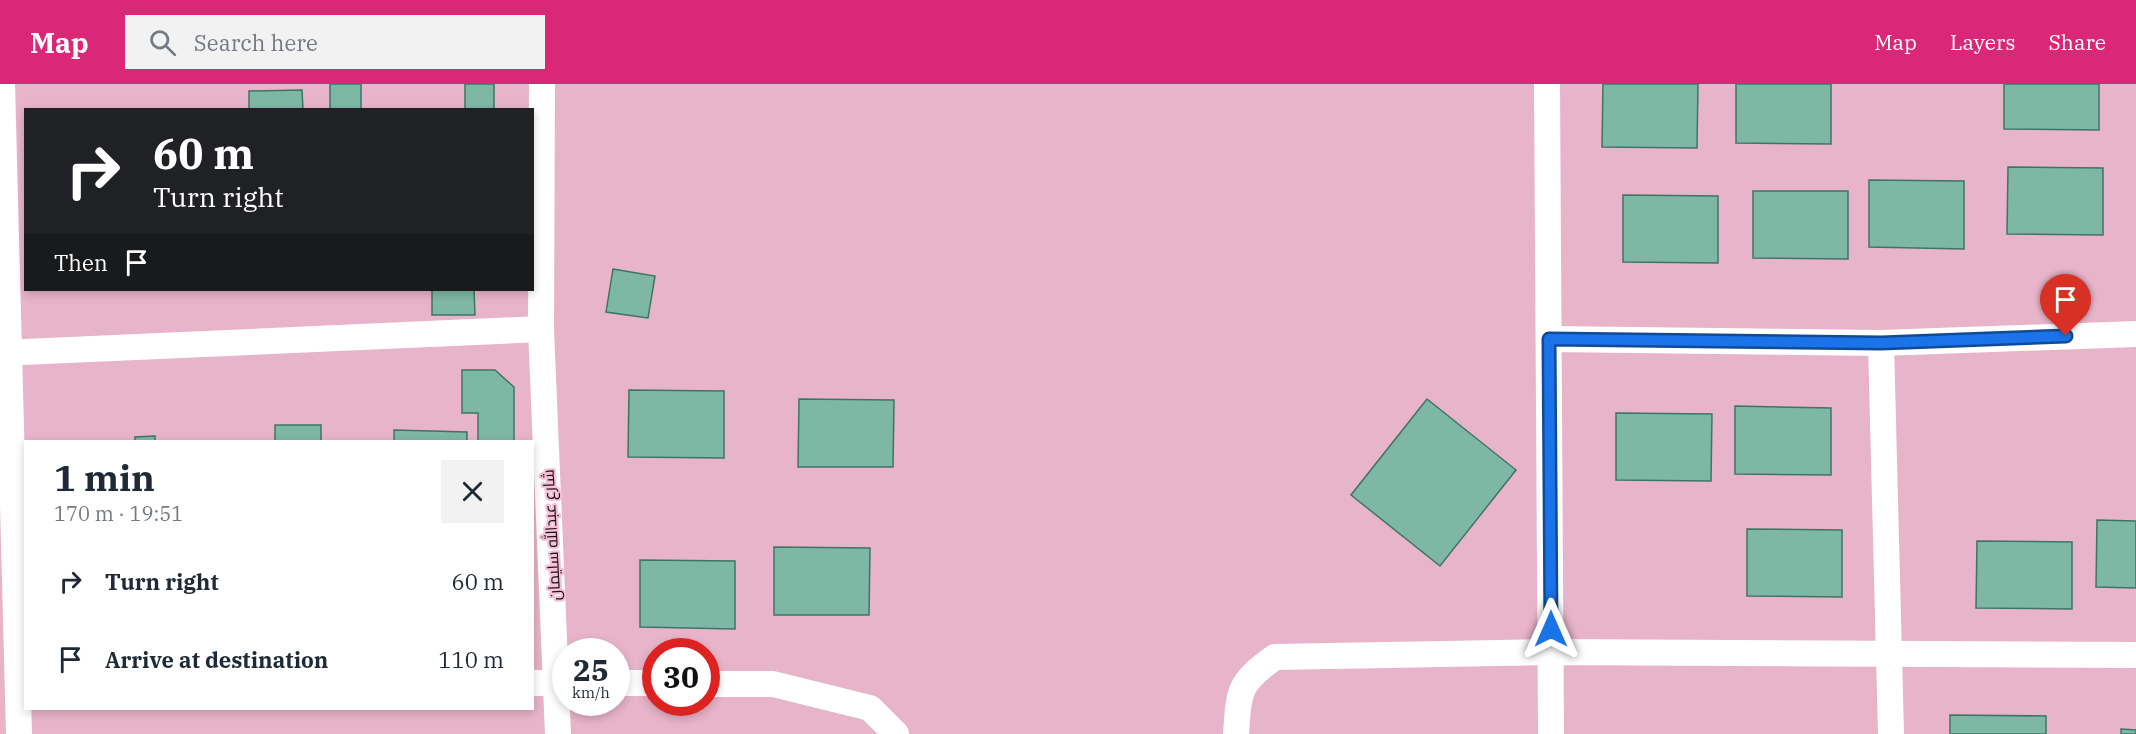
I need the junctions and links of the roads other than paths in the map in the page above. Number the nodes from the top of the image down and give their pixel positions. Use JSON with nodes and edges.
{"nodes":[{"id":1,"x":2,"y":84,"type":"edge"},
{"id":2,"x":542,"y":84,"type":"edge"},
{"id":3,"x":1547,"y":84,"type":"edge"},
{"id":4,"x":541,"y":329,"type":"junction"},
{"id":5,"x":2136,"y":334,"type":"edge"},
{"id":6,"x":1549,"y":339,"type":"junction"},
{"id":7,"x":1881,"y":343,"type":"junction"},
{"id":8,"x":4,"y":352,"type":"edge"},
{"id":9,"x":1551,"y":651,"type":"junction"},
{"id":10,"x":1889,"y":653,"type":"junction"},
{"id":11,"x":2136,"y":655,"type":"edge"},
{"id":12,"x":551,"y":683,"type":"edge"},
{"id":13,"x":720,"y":684,"type":"edge"},
{"id":14,"x":14,"y":686,"type":"edge"},
{"id":15,"x":19,"y":734,"type":"edge"},
{"id":16,"x":558,"y":734,"type":"edge"},
{"id":17,"x":896,"y":734,"type":"edge"},
{"id":18,"x":1236,"y":734,"type":"edge"},
{"id":19,"x":1551,"y":734,"type":"edge"},
{"id":20,"x":1891,"y":734,"type":"edge"}],
"edges":[{"from":1,"to":8,"type":"street"},
{"from":2,"to":4,"type":"street","name":"شارع عبدالله سليمان"},
{"from":3,"to":6,"type":"street"},
{"from":4,"to":8,"type":"street"},
{"from":4,"to":12,"type":"street","name":"شارع عبدالله سليمان"},
{"from":5,"to":7,"type":"street"},
{"from":6,"to":7,"type":"street"},
{"from":6,"to":9,"type":"street"},
{"from":7,"to":10,"type":"street"},
{"from":8,"to":14,"type":"street"},
{"from":9,"to":10,"type":"street"},
{"from":9,"to":18,"type":"street"},
{"from":9,"to":19,"type":"street"},
{"from":10,"to":11,"type":"street"},
{"from":10,"to":20,"type":"street"},
{"from":12,"to":16,"type":"street","name":"شارع عبدالله سليمان"},
{"from":13,"to":17,"type":"street"},
{"from":14,"to":15,"type":"street"}]}
